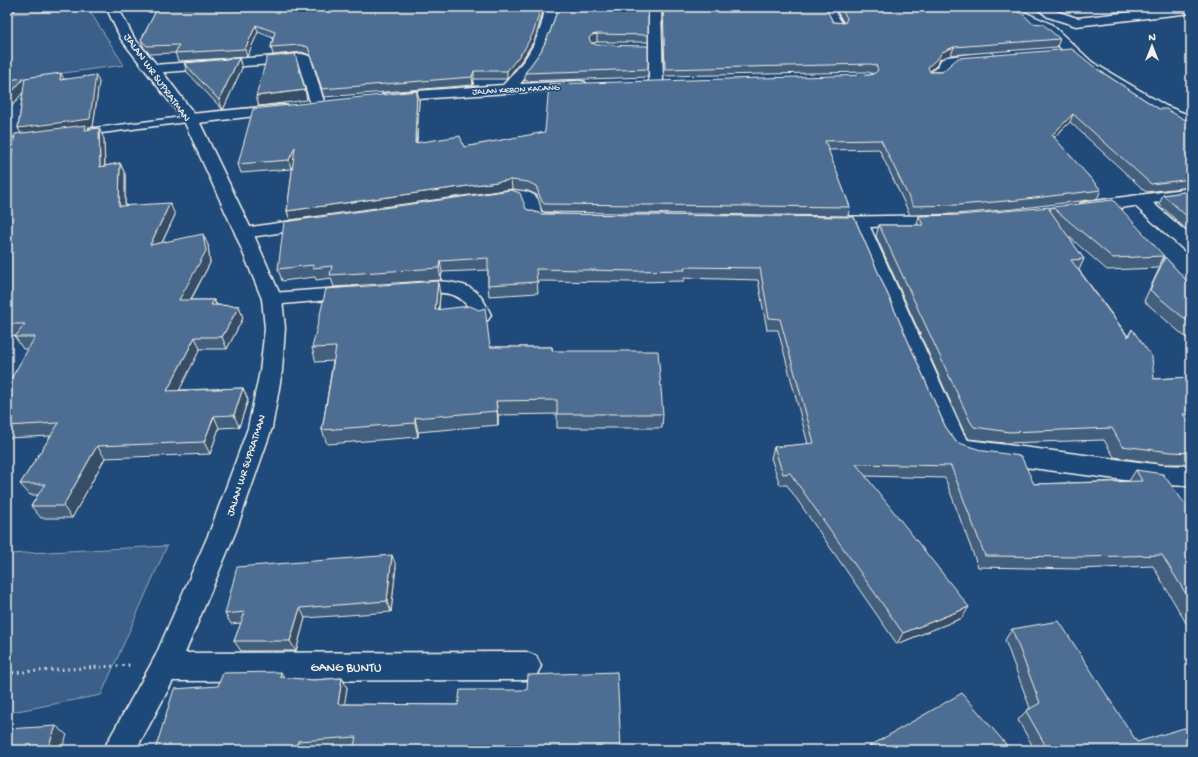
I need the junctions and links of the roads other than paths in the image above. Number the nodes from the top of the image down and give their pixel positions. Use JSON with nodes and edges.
{"nodes":[{"id":1,"x":7,"y":7,"type":"edge"},
{"id":2,"x":10,"y":7,"type":"edge"},
{"id":3,"x":112,"y":7,"type":"edge"},
{"id":4,"x":551,"y":7,"type":"edge"},
{"id":5,"x":655,"y":7,"type":"edge"},
{"id":6,"x":826,"y":7,"type":"edge"},
{"id":7,"x":1003,"y":7,"type":"edge"},
{"id":8,"x":1041,"y":7,"type":"edge"},
{"id":9,"x":1122,"y":7,"type":"edge"},
{"id":10,"x":1191,"y":9,"type":"edge"},
{"id":11,"x":1137,"y":16,"type":"junction"},
{"id":12,"x":838,"y":26,"type":"edge"},
{"id":13,"x":640,"y":48,"type":"edge"},
{"id":14,"x":655,"y":48,"type":"junction"},
{"id":15,"x":1072,"y":51,"type":"junction"},
{"id":16,"x":1057,"y":52,"type":"edge"},
{"id":17,"x":1003,"y":55,"type":"edge"},
{"id":18,"x":153,"y":69,"type":"junction"},
{"id":19,"x":934,"y":76,"type":"edge"},
{"id":20,"x":671,"y":82,"type":"edge"},
{"id":21,"x":592,"y":85,"type":"edge"},
{"id":22,"x":508,"y":89,"type":"junction"},
{"id":23,"x":377,"y":98,"type":"edge"},
{"id":24,"x":333,"y":103,"type":"edge"},
{"id":25,"x":318,"y":105,"type":"junction"},
{"id":26,"x":190,"y":119,"type":"junction"},
{"id":27,"x":1191,"y":121,"type":"edge"},
{"id":28,"x":71,"y":134,"type":"edge"},
{"id":29,"x":48,"y":137,"type":"edge"},
{"id":30,"x":7,"y":142,"type":"edge"},
{"id":31,"x":1191,"y":193,"type":"edge"},
{"id":32,"x":473,"y":200,"type":"edge"},
{"id":33,"x":1139,"y":200,"type":"junction"},
{"id":34,"x":1074,"y":209,"type":"edge"},
{"id":35,"x":964,"y":219,"type":"edge"},
{"id":36,"x":574,"y":220,"type":"edge"},
{"id":37,"x":327,"y":221,"type":"edge"},
{"id":38,"x":812,"y":222,"type":"edge"},
{"id":39,"x":859,"y":222,"type":"junction"},
{"id":40,"x":244,"y":232,"type":"junction"},
{"id":41,"x":1191,"y":246,"type":"edge"},
{"id":42,"x":393,"y":290,"type":"edge"},
{"id":43,"x":371,"y":291,"type":"edge"},
{"id":44,"x":272,"y":299,"type":"junction"},
{"id":45,"x":481,"y":315,"type":"edge"},
{"id":46,"x":1162,"y":475,"type":"junction"},
{"id":47,"x":1191,"y":476,"type":"edge"},
{"id":48,"x":1179,"y":499,"type":"edge"},
{"id":49,"x":526,"y":666,"type":"dead end"},
{"id":50,"x":165,"y":667,"type":"junction"},
{"id":51,"x":119,"y":750,"type":"edge"}],
"edges":[{"from":1,"to":2,"type":"street"},
{"from":3,"to":18,"type":"street","name":"JALAN WR SUPRATMAN"},
{"from":4,"to":22,"type":"street"},
{"from":5,"to":14,"type":"street"},
{"from":6,"to":12,"type":"street"},
{"from":7,"to":15,"type":"street"},
{"from":8,"to":11,"type":"street"},
{"from":9,"to":11,"type":"street"},
{"from":10,"to":11,"type":"street"},
{"from":13,"to":14,"type":"street"},
{"from":14,"to":20,"type":"street"},
{"from":15,"to":16,"type":"street"},
{"from":15,"to":27,"type":"street"},
{"from":17,"to":19,"type":"street"},
{"from":18,"to":25,"type":"street"},
{"from":18,"to":26,"type":"street","name":"JALAN WR SUPRATMAN"},
{"from":21,"to":22,"type":"street","name":"JALAN KEBON KACANG"},
{"from":22,"to":23,"type":"street","name":"JALAN KEBON KACANG"},
{"from":24,"to":25,"type":"street"},
{"from":25,"to":26,"type":"street"},
{"from":26,"to":28,"type":"lane"},
{"from":26,"to":40,"type":"street","name":"JALAN WR SUPRATMAN"},
{"from":29,"to":30,"type":"lane"},
{"from":31,"to":33,"type":"street"},
{"from":32,"to":36,"type":"street"},
{"from":33,"to":34,"type":"street"},
{"from":33,"to":41,"type":"street"},
{"from":35,"to":39,"type":"street"},
{"from":37,"to":40,"type":"street"},
{"from":38,"to":39,"type":"street"},
{"from":39,"to":46,"type":"street"},
{"from":40,"to":44,"type":"street","name":"JALAN WR SUPRATMAN"},
{"from":42,"to":45,"type":"street"},
{"from":43,"to":44,"type":"street"},
{"from":44,"to":50,"type":"street","name":"JALAN WR SUPRATMAN"},
{"from":46,"to":47,"type":"street"},
{"from":46,"to":48,"type":"street"},
{"from":49,"to":50,"type":"street","name":"GANG BUNTU"},
{"from":50,"to":51,"type":"street","name":"JALAN WR SUPRATMAN"}]}
